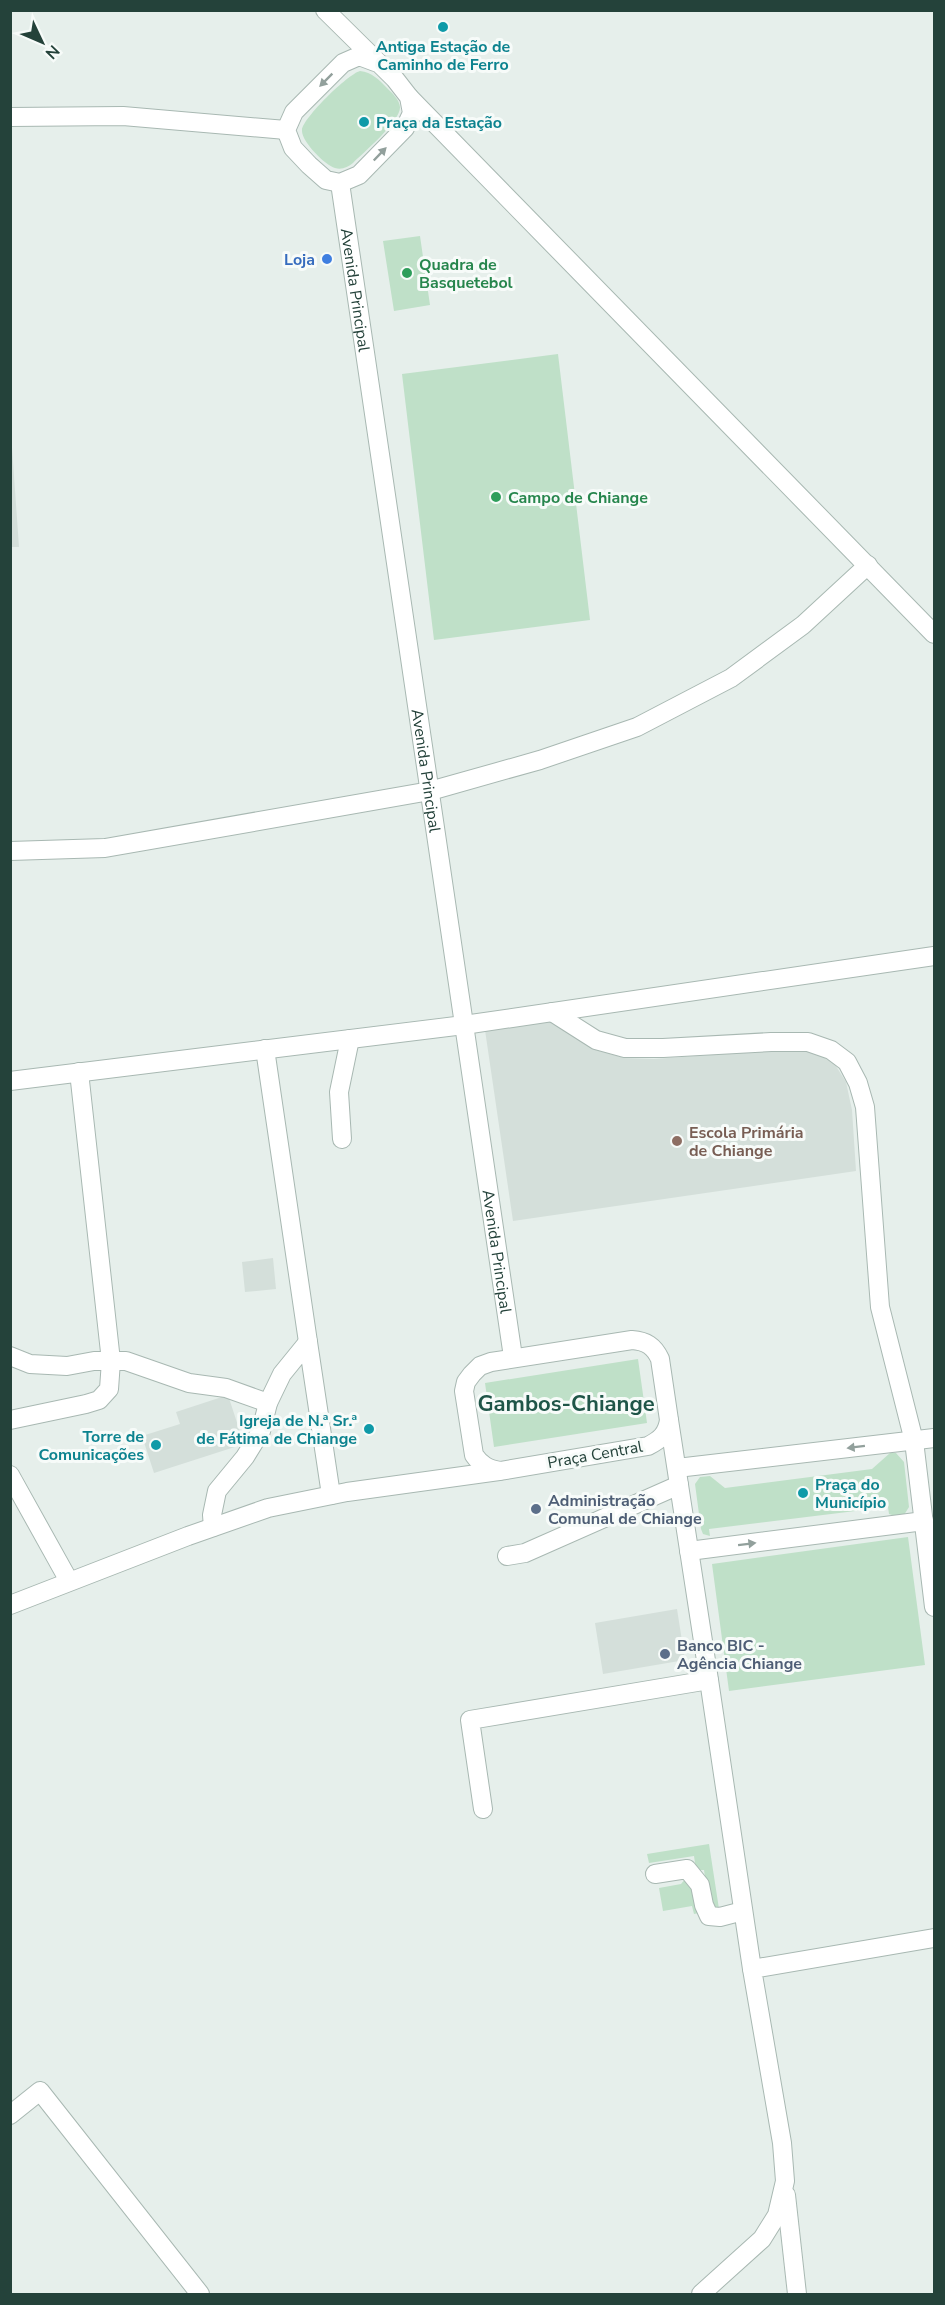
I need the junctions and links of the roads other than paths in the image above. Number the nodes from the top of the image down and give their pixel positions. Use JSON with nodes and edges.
{"nodes":[{"id":1,"x":325,"y":10,"type":"edge"},
{"id":2,"x":375,"y":62,"type":"junction"},
{"id":3,"x":409,"y":97,"type":"junction"},
{"id":4,"x":10,"y":117,"type":"edge"},
{"id":5,"x":286,"y":130,"type":"junction"},
{"id":6,"x":340,"y":183,"type":"junction"},
{"id":7,"x":868,"y":565,"type":"junction"},
{"id":8,"x":934,"y":634,"type":"edge"},
{"id":9,"x":430,"y":791,"type":"junction"},
{"id":10,"x":10,"y":851,"type":"edge"},
{"id":11,"x":934,"y":956,"type":"edge"},
{"id":12,"x":552,"y":1012,"type":"junction"},
{"id":13,"x":464,"y":1025,"type":"junction"},
{"id":14,"x":350,"y":1039,"type":"junction"},
{"id":15,"x":265,"y":1049,"type":"junction"},
{"id":16,"x":79,"y":1072,"type":"junction"},
{"id":17,"x":10,"y":1081,"type":"edge"},
{"id":18,"x":342,"y":1139,"type":"dead end"},
{"id":19,"x":308,"y":1342,"type":"junction"},
{"id":20,"x":10,"y":1356,"type":"edge"},
{"id":21,"x":513,"y":1358,"type":"junction"},
{"id":22,"x":111,"y":1361,"type":"junction"},
{"id":23,"x":268,"y":1403,"type":"junction"},
{"id":24,"x":10,"y":1420,"type":"edge"},
{"id":25,"x":669,"y":1420,"type":"junction"},
{"id":26,"x":934,"y":1438,"type":"edge"},
{"id":27,"x":914,"y":1441,"type":"junction"},
{"id":28,"x":500,"y":1471,"type":"junction"},
{"id":29,"x":10,"y":1475,"type":"edge"},
{"id":30,"x":678,"y":1477,"type":"junction"},
{"id":31,"x":331,"y":1496,"type":"junction"},
{"id":32,"x":924,"y":1521,"type":"junction"},
{"id":33,"x":213,"y":1527,"type":"junction"},
{"id":34,"x":689,"y":1551,"type":"junction"},
{"id":35,"x":507,"y":1556,"type":"dead end"},
{"id":36,"x":69,"y":1581,"type":"junction"},
{"id":37,"x":10,"y":1605,"type":"edge"},
{"id":38,"x":934,"y":1607,"type":"edge"},
{"id":39,"x":709,"y":1680,"type":"junction"},
{"id":40,"x":483,"y":1809,"type":"dead end"},
{"id":41,"x":655,"y":1874,"type":"dead end"},
{"id":42,"x":744,"y":1911,"type":"junction"},
{"id":43,"x":934,"y":1938,"type":"edge"},
{"id":44,"x":752,"y":1969,"type":"junction"},
{"id":45,"x":10,"y":2115,"type":"edge"},
{"id":46,"x":785,"y":2181,"type":"junction"},
{"id":47,"x":200,"y":2295,"type":"edge"},
{"id":48,"x":701,"y":2295,"type":"edge"},
{"id":49,"x":797,"y":2295,"type":"edge"}],
"edges":[{"from":1,"to":2,"type":"street"},
{"from":2,"to":3,"type":"street"},
{"from":2,"to":5,"type":"street","one_way":true},
{"from":6,"to":3,"type":"street","one_way":true},
{"from":3,"to":7,"type":"street"},
{"from":4,"to":5,"type":"street"},
{"from":5,"to":6,"type":"street"},
{"from":6,"to":9,"type":"street","name":"Avenida Principal"},
{"from":7,"to":8,"type":"street"},
{"from":7,"to":9,"type":"street"},
{"from":9,"to":10,"type":"street"},
{"from":9,"to":13,"type":"street","name":"Avenida Principal"},
{"from":11,"to":12,"type":"street"},
{"from":12,"to":13,"type":"street"},
{"from":12,"to":27,"type":"street"},
{"from":13,"to":14,"type":"street"},
{"from":13,"to":21,"type":"street","name":"Avenida Principal"},
{"from":14,"to":15,"type":"street"},
{"from":14,"to":18,"type":"street"},
{"from":15,"to":16,"type":"street"},
{"from":15,"to":19,"type":"street"},
{"from":16,"to":17,"type":"street"},
{"from":16,"to":22,"type":"street"},
{"from":19,"to":23,"type":"street"},
{"from":19,"to":31,"type":"street"},
{"from":20,"to":22,"type":"street"},
{"from":21,"to":25,"type":"street"},
{"from":21,"to":28,"type":"street"},
{"from":22,"to":23,"type":"street"},
{"from":22,"to":24,"type":"street"},
{"from":23,"to":33,"type":"street"},
{"from":25,"to":28,"type":"street","name":"Praça Central"},
{"from":25,"to":30,"type":"street"},
{"from":26,"to":27,"type":"street"},
{"from":27,"to":30,"type":"street","one_way":true},
{"from":27,"to":32,"type":"street"},
{"from":28,"to":31,"type":"street","name":"Praça Central"},
{"from":29,"to":36,"type":"street"},
{"from":30,"to":34,"type":"street"},
{"from":30,"to":35,"type":"street"},
{"from":31,"to":33,"type":"street","name":"Praça Central"},
{"from":34,"to":32,"type":"street","one_way":true},
{"from":32,"to":38,"type":"street"},
{"from":33,"to":36,"type":"street","name":"Praça Central"},
{"from":34,"to":39,"type":"street"},
{"from":36,"to":37,"type":"street","name":"Praça Central"},
{"from":39,"to":40,"type":"street"},
{"from":39,"to":42,"type":"street"},
{"from":41,"to":42,"type":"street"},
{"from":42,"to":44,"type":"street"},
{"from":43,"to":44,"type":"street"},
{"from":44,"to":46,"type":"street"},
{"from":45,"to":47,"type":"street"},
{"from":46,"to":48,"type":"street"},
{"from":46,"to":49,"type":"street"}]}
